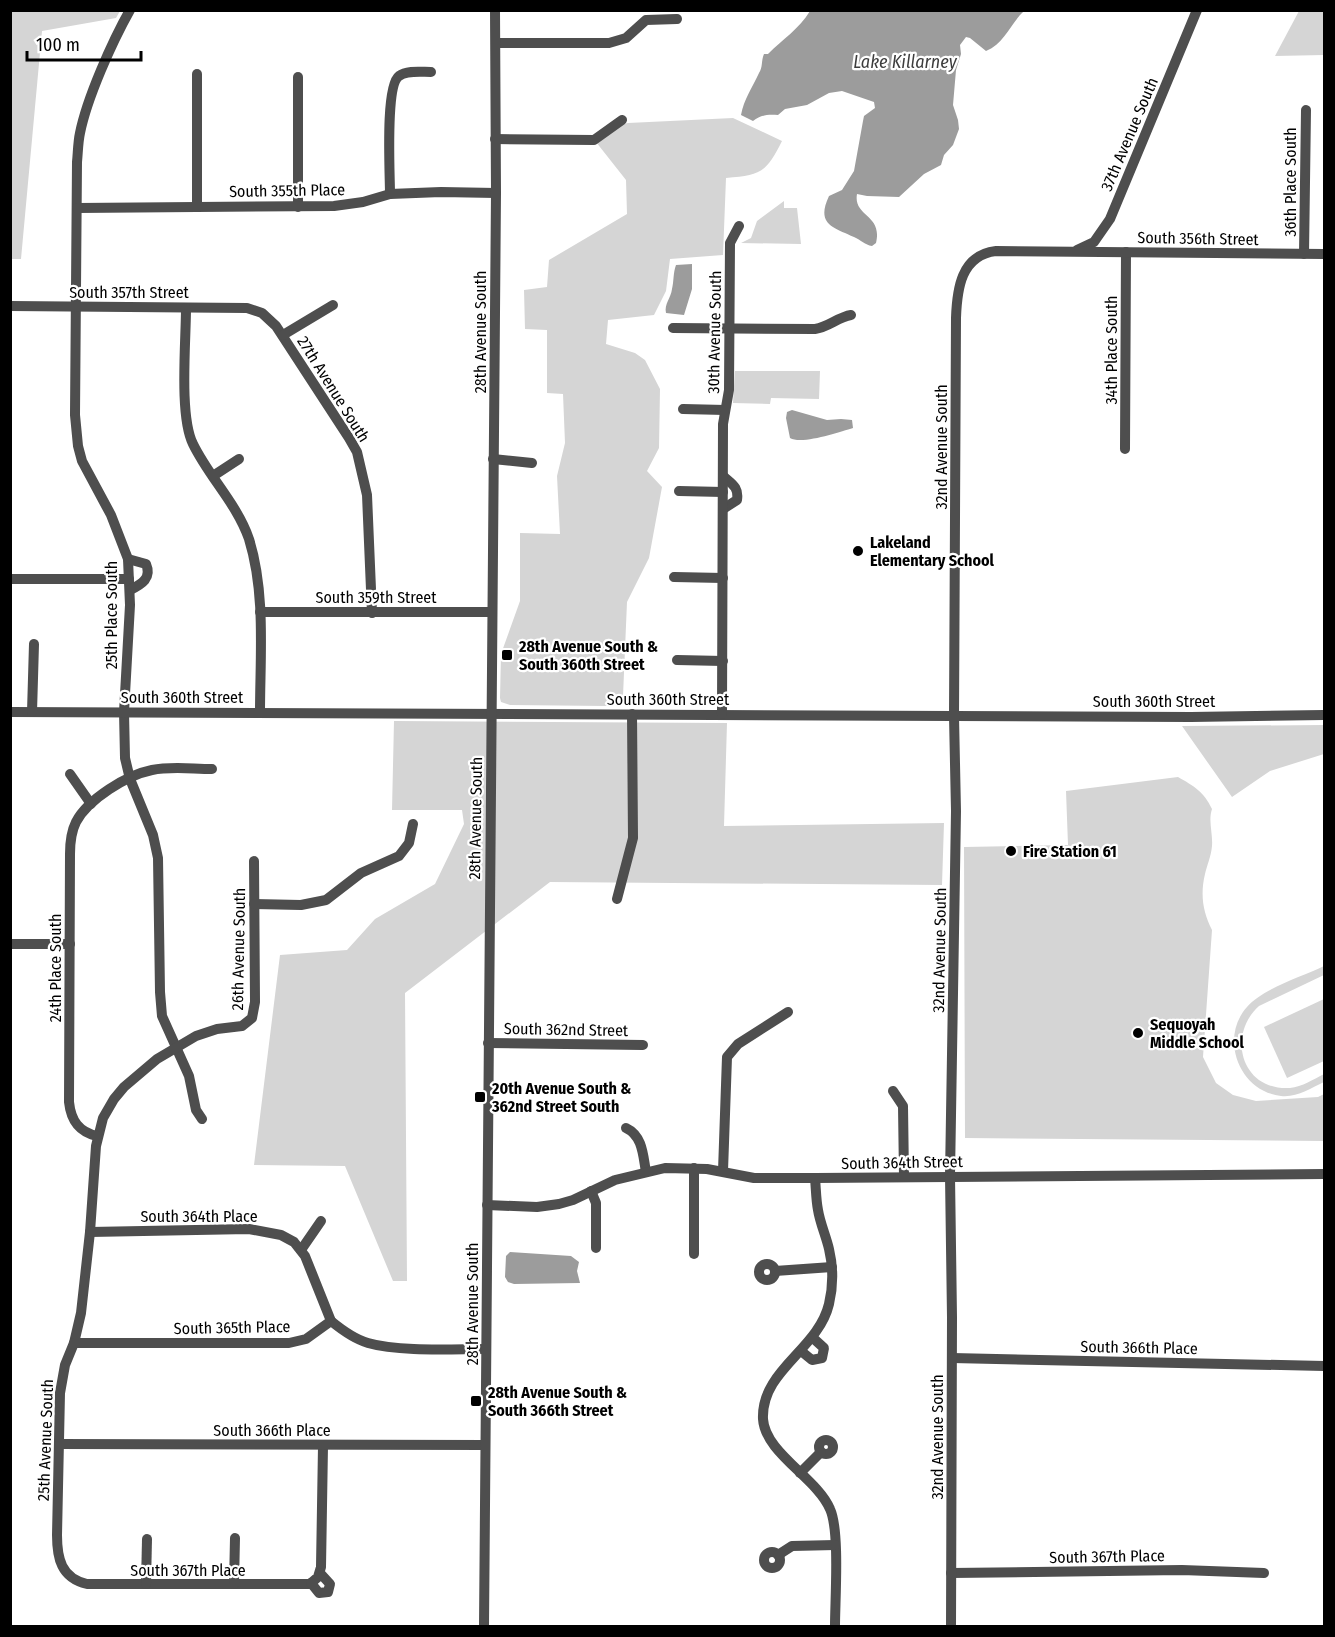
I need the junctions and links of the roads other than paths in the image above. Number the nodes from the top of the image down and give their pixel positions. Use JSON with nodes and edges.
{"nodes":[{"id":1,"x":130,"y":10,"type":"edge"},
{"id":2,"x":495,"y":10,"type":"edge"},
{"id":3,"x":1197,"y":10,"type":"edge"},
{"id":4,"x":676,"y":19,"type":"dead end"},
{"id":5,"x":496,"y":43,"type":"junction"},
{"id":6,"x":431,"y":72,"type":"dead end"},
{"id":7,"x":197,"y":74,"type":"dead end"},
{"id":8,"x":298,"y":77,"type":"dead end"},
{"id":9,"x":1306,"y":110,"type":"dead end"},
{"id":10,"x":622,"y":120,"type":"dead end"},
{"id":11,"x":495,"y":140,"type":"junction"},
{"id":12,"x":496,"y":193,"type":"junction"},
{"id":13,"x":390,"y":194,"type":"junction"},
{"id":14,"x":197,"y":207,"type":"junction"},
{"id":15,"x":298,"y":207,"type":"junction"},
{"id":16,"x":77,"y":208,"type":"junction"},
{"id":17,"x":739,"y":226,"type":"dead end"},
{"id":18,"x":1071,"y":251,"type":"junction"},
{"id":19,"x":1126,"y":252,"type":"junction"},
{"id":20,"x":1304,"y":254,"type":"junction"},
{"id":21,"x":1324,"y":254,"type":"edge"},
{"id":22,"x":963,"y":276,"type":"joint"},
{"id":23,"x":333,"y":305,"type":"dead end"},
{"id":24,"x":10,"y":306,"type":"edge"},
{"id":25,"x":77,"y":307,"type":"junction"},
{"id":26,"x":186,"y":308,"type":"junction"},
{"id":27,"x":247,"y":308,"type":"joint"},
{"id":28,"x":851,"y":315,"type":"dead end"},
{"id":29,"x":673,"y":328,"type":"dead end"},
{"id":30,"x":729,"y":329,"type":"junction"},
{"id":31,"x":283,"y":335,"type":"junction"},
{"id":32,"x":683,"y":409,"type":"dead end"},
{"id":33,"x":725,"y":410,"type":"junction"},
{"id":34,"x":1125,"y":449,"type":"dead end"},
{"id":35,"x":239,"y":459,"type":"dead end"},
{"id":36,"x":494,"y":459,"type":"junction"},
{"id":37,"x":532,"y":463,"type":"dead end"},
{"id":38,"x":213,"y":476,"type":"junction"},
{"id":39,"x":723,"y":476,"type":"junction"},
{"id":40,"x":679,"y":491,"type":"dead end"},
{"id":41,"x":723,"y":492,"type":"junction"},
{"id":42,"x":723,"y":509,"type":"junction"},
{"id":43,"x":128,"y":559,"type":"junction"},
{"id":44,"x":674,"y":577,"type":"dead end"},
{"id":45,"x":723,"y":578,"type":"junction"},
{"id":46,"x":10,"y":579,"type":"edge"},
{"id":47,"x":129,"y":584,"type":"junction"},
{"id":48,"x":260,"y":612,"type":"junction"},
{"id":49,"x":492,"y":612,"type":"junction"},
{"id":50,"x":372,"y":613,"type":"junction"},
{"id":51,"x":34,"y":644,"type":"dead end"},
{"id":52,"x":677,"y":660,"type":"dead end"},
{"id":53,"x":723,"y":661,"type":"junction"},
{"id":54,"x":10,"y":712,"type":"edge"},
{"id":55,"x":32,"y":712,"type":"junction"},
{"id":56,"x":124,"y":712,"type":"junction"},
{"id":57,"x":260,"y":712,"type":"junction"},
{"id":58,"x":491,"y":714,"type":"junction"},
{"id":59,"x":632,"y":714,"type":"junction"},
{"id":60,"x":722,"y":714,"type":"junction"},
{"id":61,"x":1324,"y":715,"type":"edge"},
{"id":62,"x":954,"y":716,"type":"junction"},
{"id":63,"x":212,"y":769,"type":"dead end"},
{"id":64,"x":70,"y":774,"type":"dead end"},
{"id":65,"x":130,"y":779,"type":"junction"},
{"id":66,"x":91,"y":804,"type":"junction"},
{"id":67,"x":413,"y":824,"type":"dead end"},
{"id":68,"x":254,"y":861,"type":"dead end"},
{"id":69,"x":617,"y":899,"type":"dead end"},
{"id":70,"x":254,"y":904,"type":"junction"},
{"id":71,"x":10,"y":944,"type":"edge"},
{"id":72,"x":70,"y":944,"type":"junction"},
{"id":73,"x":788,"y":1012,"type":"dead end"},
{"id":74,"x":236,"y":1027,"type":"joint"},
{"id":75,"x":488,"y":1043,"type":"junction"},
{"id":76,"x":643,"y":1045,"type":"dead end"},
{"id":77,"x":175,"y":1048,"type":"junction"},
{"id":78,"x":893,"y":1091,"type":"dead end"},
{"id":79,"x":202,"y":1119,"type":"dead end"},
{"id":80,"x":626,"y":1128,"type":"dead end"},
{"id":81,"x":98,"y":1136,"type":"junction"},
{"id":82,"x":694,"y":1168,"type":"junction"},
{"id":83,"x":723,"y":1171,"type":"junction"},
{"id":84,"x":646,"y":1172,"type":"junction"},
{"id":85,"x":1324,"y":1174,"type":"edge"},
{"id":86,"x":950,"y":1176,"type":"junction"},
{"id":87,"x":904,"y":1177,"type":"junction"},
{"id":88,"x":815,"y":1178,"type":"junction"},
{"id":89,"x":591,"y":1191,"type":"junction"},
{"id":90,"x":487,"y":1205,"type":"junction"},
{"id":91,"x":321,"y":1221,"type":"dead end"},
{"id":92,"x":90,"y":1232,"type":"junction"},
{"id":93,"x":596,"y":1248,"type":"dead end"},
{"id":94,"x":301,"y":1250,"type":"junction"},
{"id":95,"x":694,"y":1254,"type":"dead end"},
{"id":96,"x":831,"y":1267,"type":"junction"},
{"id":97,"x":775,"y":1271,"type":"dead end"},
{"id":98,"x":331,"y":1321,"type":"junction"},
{"id":99,"x":813,"y":1338,"type":"junction"},
{"id":100,"x":74,"y":1343,"type":"junction"},
{"id":101,"x":486,"y":1349,"type":"junction"},
{"id":102,"x":801,"y":1351,"type":"junction"},
{"id":103,"x":952,"y":1358,"type":"junction"},
{"id":104,"x":1324,"y":1366,"type":"edge"},
{"id":105,"x":59,"y":1444,"type":"junction"},
{"id":106,"x":485,"y":1445,"type":"junction"},
{"id":107,"x":323,"y":1446,"type":"junction"},
{"id":108,"x":821,"y":1452,"type":"dead end"},
{"id":109,"x":800,"y":1473,"type":"junction"},
{"id":110,"x":235,"y":1538,"type":"dead end"},
{"id":111,"x":147,"y":1539,"type":"dead end"},
{"id":112,"x":835,"y":1545,"type":"junction"},
{"id":113,"x":778,"y":1555,"type":"dead end"},
{"id":114,"x":62,"y":1568,"type":"joint"},
{"id":115,"x":951,"y":1573,"type":"junction"},
{"id":116,"x":1263,"y":1573,"type":"dead end"},
{"id":117,"x":146,"y":1584,"type":"junction"},
{"id":118,"x":234,"y":1584,"type":"junction"},
{"id":119,"x":484,"y":1626,"type":"edge"},
{"id":120,"x":835,"y":1626,"type":"edge"},
{"id":121,"x":951,"y":1626,"type":"edge"}],
"edges":[{"from":1,"to":16,"type":"street","name":"25th Place South"},
{"from":2,"to":5,"type":"street","name":"28th Avenue South"},
{"from":3,"to":18,"type":"street","name":"37th Avenue South"},
{"from":4,"to":5,"type":"street"},
{"from":5,"to":11,"type":"street","name":"28th Avenue South"},
{"from":6,"to":13,"type":"street"},
{"from":7,"to":14,"type":"street"},
{"from":8,"to":15,"type":"street"},
{"from":9,"to":20,"type":"street","name":"36th Place South"},
{"from":10,"to":11,"type":"street"},
{"from":11,"to":12,"type":"street","name":"28th Avenue South"},
{"from":12,"to":13,"type":"street","name":"South 355th Place"},
{"from":12,"to":36,"type":"street","name":"28th Avenue South"},
{"from":13,"to":15,"type":"street","name":"South 355th Place"},
{"from":14,"to":15,"type":"street","name":"South 355th Place"},
{"from":14,"to":16,"type":"street","name":"South 355th Place"},
{"from":16,"to":25,"type":"street","name":"25th Place South"},
{"from":17,"to":30,"type":"street","name":"30th Avenue South"},
{"from":18,"to":19,"type":"street","name":"South 356th Street"},
{"from":18,"to":22,"type":"street","name":"South 356th Street"},
{"from":19,"to":20,"type":"street","name":"South 356th Street"},
{"from":19,"to":34,"type":"street","name":"34th Place South"},
{"from":20,"to":21,"type":"street","name":"South 356th Street"},
{"from":22,"to":62,"type":"street","name":"32nd Avenue South"},
{"from":23,"to":31,"type":"street"},
{"from":24,"to":25,"type":"street","name":"South 357th Street"},
{"from":25,"to":26,"type":"street","name":"South 357th Street"},
{"from":25,"to":43,"type":"street","name":"25th Place South"},
{"from":26,"to":27,"type":"street","name":"South 357th Street"},
{"from":26,"to":38,"type":"street"},
{"from":27,"to":31,"type":"street","name":"27th Avenue South"},
{"from":28,"to":30,"type":"street"},
{"from":29,"to":30,"type":"street"},
{"from":30,"to":33,"type":"street","name":"30th Avenue South"},
{"from":31,"to":50,"type":"street","name":"27th Avenue South"},
{"from":32,"to":33,"type":"street"},
{"from":33,"to":39,"type":"street","name":"30th Avenue South"},
{"from":35,"to":38,"type":"street"},
{"from":36,"to":37,"type":"street"},
{"from":36,"to":49,"type":"street","name":"28th Avenue South"},
{"from":38,"to":48,"type":"street"},
{"from":39,"to":41,"type":"street","name":"30th Avenue South"},
{"from":39,"to":42,"type":"street"},
{"from":40,"to":41,"type":"street"},
{"from":41,"to":42,"type":"street","name":"30th Avenue South"},
{"from":42,"to":45,"type":"street","name":"30th Avenue South"},
{"from":43,"to":47,"type":"street","name":"25th Place South"},
{"from":43,"to":47,"type":"street"},
{"from":44,"to":45,"type":"street"},
{"from":45,"to":53,"type":"street","name":"30th Avenue South"},
{"from":46,"to":47,"type":"street"},
{"from":47,"to":56,"type":"street","name":"25th Place South"},
{"from":48,"to":50,"type":"street","name":"South 359th Street"},
{"from":48,"to":57,"type":"street"},
{"from":49,"to":50,"type":"street","name":"South 359th Street"},
{"from":49,"to":58,"type":"street","name":"28th Avenue South"},
{"from":51,"to":55,"type":"street"},
{"from":52,"to":53,"type":"street"},
{"from":53,"to":60,"type":"street","name":"30th Avenue South"},
{"from":54,"to":55,"type":"street","name":"South 360th Street"},
{"from":55,"to":56,"type":"street","name":"South 360th Street"},
{"from":56,"to":57,"type":"street","name":"South 360th Street"},
{"from":56,"to":65,"type":"street","name":"25th Place South"},
{"from":57,"to":58,"type":"street","name":"South 360th Street"},
{"from":58,"to":59,"type":"street","name":"South 360th Street"},
{"from":58,"to":75,"type":"street","name":"28th Avenue South"},
{"from":59,"to":60,"type":"street","name":"South 360th Street"},
{"from":59,"to":69,"type":"street"},
{"from":60,"to":62,"type":"street","name":"South 360th Street"},
{"from":61,"to":62,"type":"street","name":"South 360th Street"},
{"from":62,"to":86,"type":"street","name":"32nd Avenue South"},
{"from":63,"to":65,"type":"street","name":"24th Place South"},
{"from":64,"to":66,"type":"street"},
{"from":65,"to":66,"type":"street","name":"24th Place South"},
{"from":65,"to":77,"type":"street","name":"25th Place South"},
{"from":66,"to":72,"type":"street","name":"24th Place South"},
{"from":67,"to":70,"type":"street"},
{"from":68,"to":70,"type":"street","name":"26th Avenue South"},
{"from":70,"to":74,"type":"street","name":"26th Avenue South"},
{"from":71,"to":72,"type":"street"},
{"from":72,"to":81,"type":"street","name":"24th Place South"},
{"from":73,"to":83,"type":"street"},
{"from":74,"to":77,"type":"street","name":"25th Avenue South"},
{"from":75,"to":76,"type":"street","name":"South 362nd Street"},
{"from":75,"to":90,"type":"street","name":"28th Avenue South"},
{"from":77,"to":79,"type":"street","name":"25th Place South"},
{"from":77,"to":81,"type":"street","name":"25th Avenue South"},
{"from":78,"to":87,"type":"street"},
{"from":80,"to":84,"type":"street"},
{"from":81,"to":92,"type":"street","name":"25th Avenue South"},
{"from":82,"to":83,"type":"street","name":"South 364th Street"},
{"from":82,"to":84,"type":"street","name":"South 364th Street"},
{"from":82,"to":95,"type":"street"},
{"from":83,"to":88,"type":"street","name":"South 364th Street"},
{"from":84,"to":89,"type":"street","name":"South 364th Street"},
{"from":85,"to":86,"type":"street","name":"South 364th Street"},
{"from":86,"to":87,"type":"street","name":"South 364th Street"},
{"from":86,"to":103,"type":"street","name":"32nd Avenue South"},
{"from":87,"to":88,"type":"street","name":"South 364th Street"},
{"from":88,"to":96,"type":"street"},
{"from":89,"to":90,"type":"street","name":"South 364th Street"},
{"from":89,"to":93,"type":"street"},
{"from":90,"to":101,"type":"street","name":"28th Avenue South"},
{"from":91,"to":94,"type":"street"},
{"from":92,"to":94,"type":"street","name":"South 364th Place"},
{"from":92,"to":100,"type":"street","name":"25th Avenue South"},
{"from":94,"to":98,"type":"street"},
{"from":96,"to":97,"type":"street"},
{"from":96,"to":99,"type":"street"},
{"from":98,"to":100,"type":"street","name":"South 365th Place"},
{"from":98,"to":101,"type":"street"},
{"from":99,"to":102,"type":"street"},
{"from":99,"to":102,"type":"street"},
{"from":100,"to":105,"type":"street","name":"25th Avenue South"},
{"from":101,"to":106,"type":"street","name":"28th Avenue South"},
{"from":102,"to":109,"type":"street"},
{"from":103,"to":104,"type":"street","name":"South 366th Place"},
{"from":103,"to":115,"type":"street","name":"32nd Avenue South"},
{"from":105,"to":107,"type":"street","name":"South 366th Place"},
{"from":105,"to":114,"type":"street","name":"25th Avenue South"},
{"from":106,"to":107,"type":"street","name":"South 366th Place"},
{"from":106,"to":119,"type":"street","name":"28th Avenue South"},
{"from":107,"to":118,"type":"street","name":"South 367th Place"},
{"from":108,"to":109,"type":"street"},
{"from":109,"to":112,"type":"street"},
{"from":110,"to":118,"type":"street"},
{"from":111,"to":117,"type":"street"},
{"from":112,"to":113,"type":"street"},
{"from":112,"to":120,"type":"street"},
{"from":114,"to":117,"type":"street","name":"South 367th Place"},
{"from":115,"to":116,"type":"street","name":"South 367th Place"},
{"from":115,"to":121,"type":"street","name":"32nd Avenue South"},
{"from":117,"to":118,"type":"street","name":"South 367th Place"}]}
